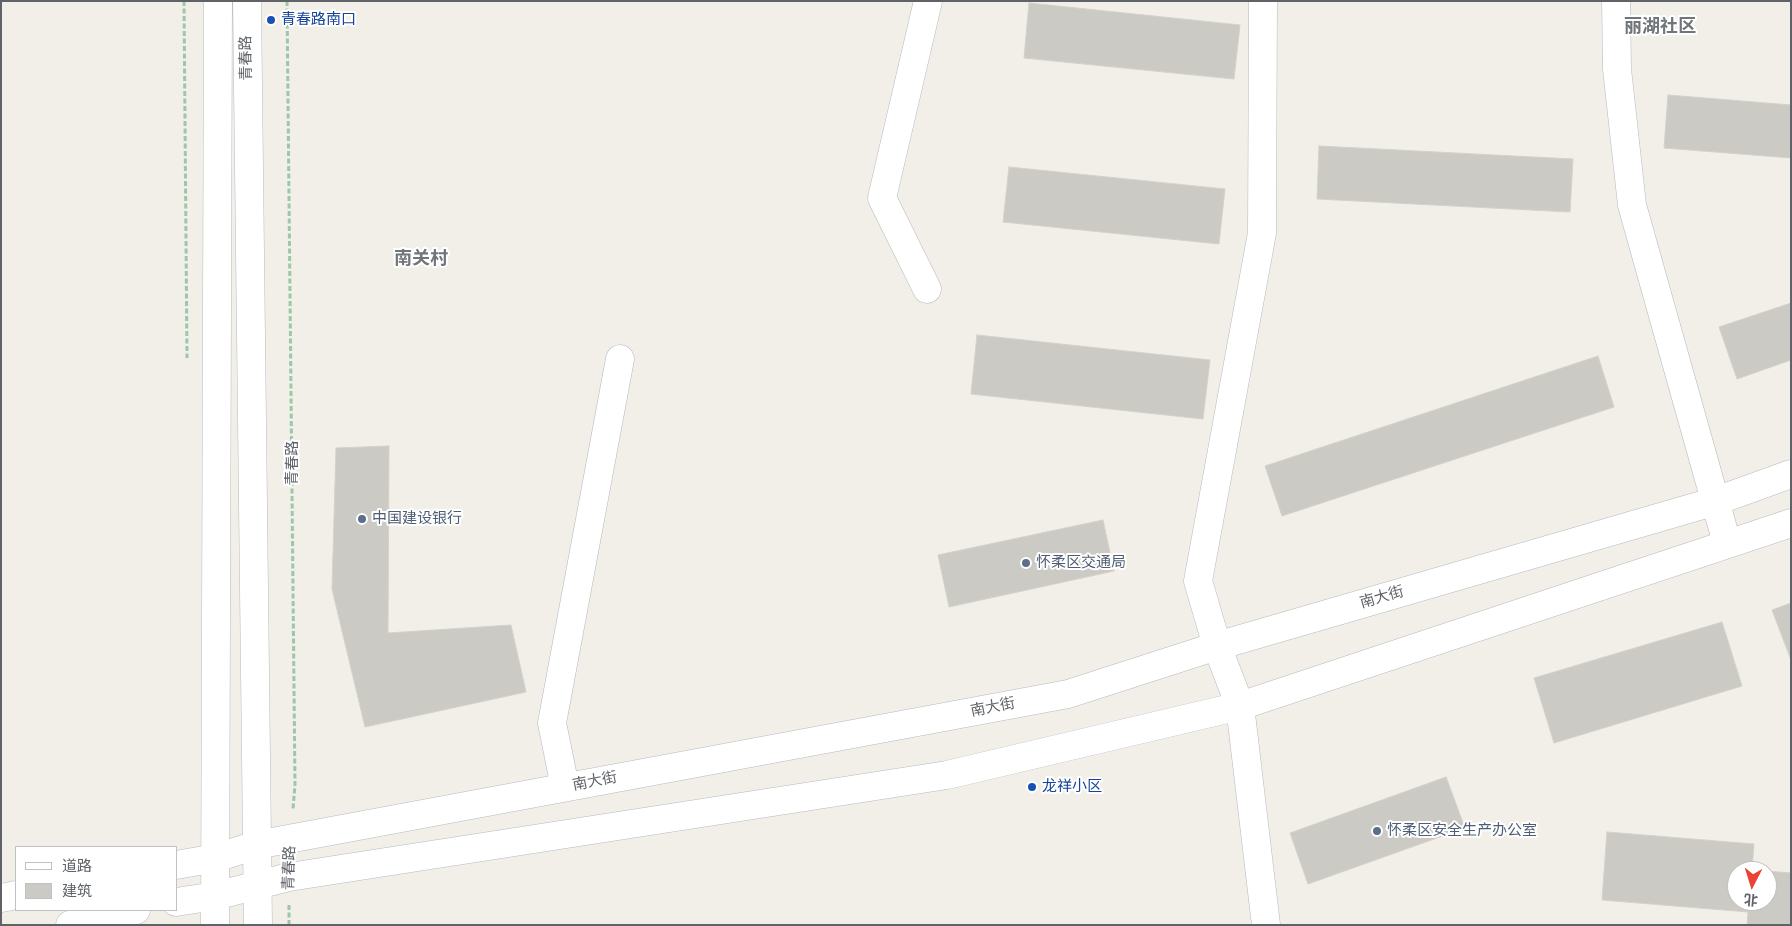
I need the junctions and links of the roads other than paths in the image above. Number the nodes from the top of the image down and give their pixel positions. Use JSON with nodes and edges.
{"nodes":[{"id":1,"x":218,"y":1,"type":"edge"},
{"id":2,"x":247,"y":1,"type":"edge"},
{"id":3,"x":928,"y":1,"type":"edge"},
{"id":4,"x":1264,"y":1,"type":"edge"},
{"id":5,"x":1616,"y":1,"type":"edge"},
{"id":6,"x":927,"y":288,"type":"dead end"},
{"id":7,"x":620,"y":359,"type":"dead end"},
{"id":8,"x":1791,"y":474,"type":"edge"},
{"id":9,"x":1716,"y":501,"type":"junction"},
{"id":10,"x":1791,"y":523,"type":"edge"},
{"id":11,"x":1727,"y":543,"type":"junction"},
{"id":12,"x":1217,"y":646,"type":"junction"},
{"id":13,"x":1240,"y":706,"type":"junction"},
{"id":14,"x":565,"y":787,"type":"junction"},
{"id":15,"x":256,"y":845,"type":"junction"},
{"id":16,"x":216,"y":858,"type":"junction"},
{"id":17,"x":178,"y":864,"type":"edge"},
{"id":18,"x":257,"y":885,"type":"junction"},
{"id":19,"x":15,"y":895,"type":"edge"},
{"id":20,"x":216,"y":896,"type":"junction"},
{"id":21,"x":1,"y":898,"type":"edge"},
{"id":22,"x":178,"y":902,"type":"edge"},
{"id":23,"x":132,"y":911,"type":"edge"},
{"id":24,"x":70,"y":925,"type":"edge"},
{"id":25,"x":216,"y":925,"type":"edge"},
{"id":26,"x":258,"y":925,"type":"edge"},
{"id":27,"x":1266,"y":925,"type":"edge"}],
"edges":[{"from":1,"to":16,"type":"main road","name":"青春路"},
{"from":2,"to":15,"type":"main road","name":"青春路"},
{"from":3,"to":6,"type":"main road"},
{"from":4,"to":12,"type":"main road"},
{"from":5,"to":9,"type":"main road"},
{"from":7,"to":14,"type":"main road"},
{"from":8,"to":9,"type":"main road","name":"南大街"},
{"from":9,"to":11,"type":"main road"},
{"from":9,"to":12,"type":"main road","name":"南大街"},
{"from":10,"to":11,"type":"main road"},
{"from":11,"to":13,"type":"main road"},
{"from":12,"to":13,"type":"main road"},
{"from":12,"to":14,"type":"main road","name":"南大街"},
{"from":13,"to":18,"type":"main road"},
{"from":13,"to":27,"type":"main road"},
{"from":14,"to":15,"type":"main road","name":"南大街"},
{"from":15,"to":16,"type":"main road","name":"南大街"},
{"from":15,"to":18,"type":"main road","name":"青春路"},
{"from":16,"to":17,"type":"main road","name":"南大街"},
{"from":16,"to":20,"type":"main road","name":"青春路"},
{"from":18,"to":20,"type":"main road"},
{"from":18,"to":26,"type":"main road","name":"青春路"},
{"from":19,"to":21,"type":"main road"},
{"from":20,"to":22,"type":"main road"},
{"from":20,"to":25,"type":"main road","name":"青春路"},
{"from":23,"to":24,"type":"main road"}]}
